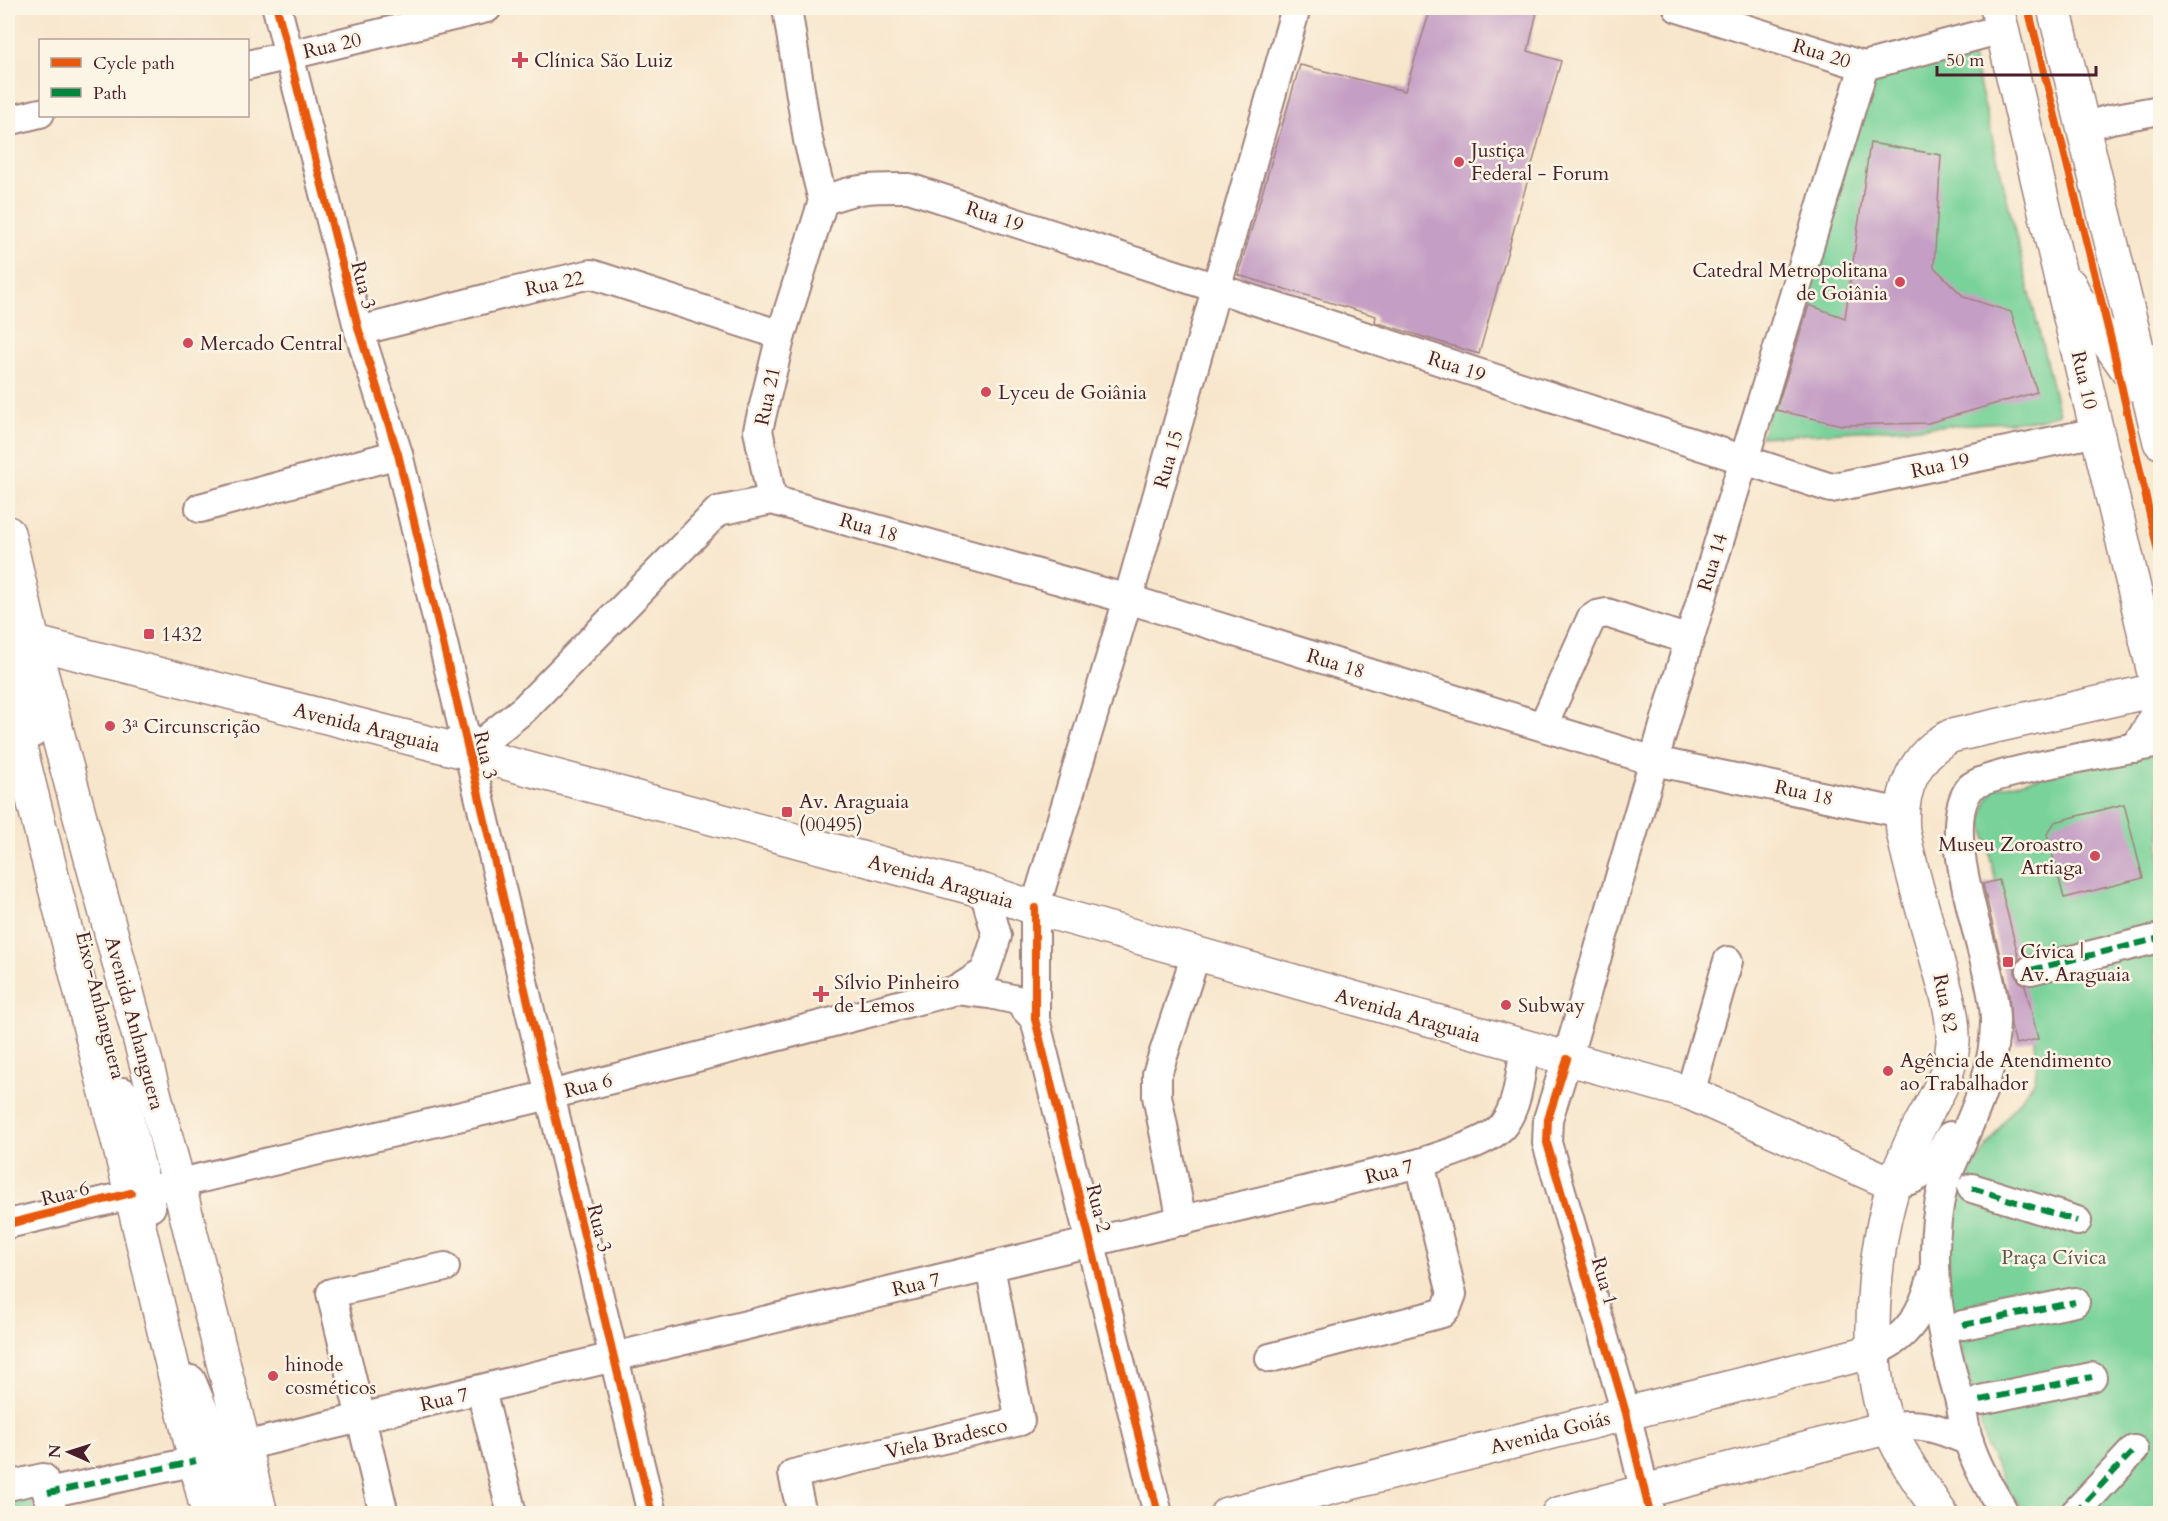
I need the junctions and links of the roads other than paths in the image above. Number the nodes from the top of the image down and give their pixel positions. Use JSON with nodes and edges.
{"nodes":[{"id":1,"x":277,"y":8,"type":"edge"},
{"id":2,"x":487,"y":8,"type":"edge"},
{"id":3,"x":787,"y":8,"type":"edge"},
{"id":4,"x":1296,"y":8,"type":"edge"},
{"id":5,"x":1678,"y":8,"type":"edge"},
{"id":6,"x":2054,"y":8,"type":"edge"},
{"id":7,"x":446,"y":12,"type":"edge"},
{"id":8,"x":2000,"y":18,"type":"edge"},
{"id":9,"x":289,"y":55,"type":"junction"},
{"id":10,"x":249,"y":65,"type":"edge"},
{"id":11,"x":1864,"y":66,"type":"junction"},
{"id":12,"x":2160,"y":110,"type":"edge"},
{"id":13,"x":39,"y":114,"type":"edge"},
{"id":14,"x":8,"y":121,"type":"edge"},
{"id":15,"x":2083,"y":127,"type":"junction"},
{"id":16,"x":823,"y":201,"type":"junction"},
{"id":17,"x":2054,"y":248,"type":"junction"},
{"id":18,"x":1218,"y":287,"type":"junction"},
{"id":19,"x":359,"y":331,"type":"junction"},
{"id":20,"x":781,"y":334,"type":"junction"},
{"id":21,"x":2155,"y":399,"type":"edge"},
{"id":22,"x":2097,"y":432,"type":"junction"},
{"id":23,"x":2160,"y":442,"type":"edge"},
{"id":24,"x":398,"y":453,"type":"junction"},
{"id":25,"x":1743,"y":460,"type":"junction"},
{"id":26,"x":772,"y":500,"type":"junction"},
{"id":27,"x":200,"y":508,"type":"dead end"},
{"id":28,"x":8,"y":532,"type":"edge"},
{"id":29,"x":1128,"y":599,"type":"junction"},
{"id":30,"x":14,"y":636,"type":"edge"},
{"id":31,"x":1689,"y":639,"type":"junction"},
{"id":32,"x":2159,"y":690,"type":"edge"},
{"id":33,"x":8,"y":699,"type":"edge"},
{"id":34,"x":1543,"y":726,"type":"junction"},
{"id":35,"x":2148,"y":746,"type":"edge"},
{"id":36,"x":469,"y":753,"type":"junction"},
{"id":37,"x":1654,"y":761,"type":"junction"},
{"id":38,"x":1902,"y":813,"type":"junction"},
{"id":39,"x":984,"y":891,"type":"junction"},
{"id":40,"x":1035,"y":908,"type":"junction"},
{"id":41,"x":2160,"y":939,"type":"edge"},
{"id":42,"x":1196,"y":954,"type":"junction"},
{"id":43,"x":1728,"y":961,"type":"dead end"},
{"id":44,"x":2031,"y":970,"type":"dead end"},
{"id":45,"x":957,"y":990,"type":"junction"},
{"id":46,"x":1035,"y":1019,"type":"junction"},
{"id":47,"x":1525,"y":1048,"type":"junction"},
{"id":48,"x":1567,"y":1059,"type":"junction"},
{"id":49,"x":1991,"y":1063,"type":"junction"},
{"id":50,"x":1690,"y":1093,"type":"junction"},
{"id":51,"x":550,"y":1095,"type":"junction"},
{"id":52,"x":1504,"y":1126,"type":"junction"},
{"id":53,"x":1547,"y":1143,"type":"junction"},
{"id":54,"x":1420,"y":1163,"type":"junction"},
{"id":55,"x":1893,"y":1184,"type":"junction"},
{"id":56,"x":152,"y":1188,"type":"junction"},
{"id":57,"x":1972,"y":1188,"type":"dead end"},
{"id":58,"x":1182,"y":1221,"type":"junction"},
{"id":59,"x":2078,"y":1221,"type":"dead end"},
{"id":60,"x":8,"y":1224,"type":"edge"},
{"id":61,"x":1091,"y":1243,"type":"junction"},
{"id":62,"x":445,"y":1267,"type":"dead end"},
{"id":63,"x":990,"y":1267,"type":"junction"},
{"id":64,"x":1935,"y":1267,"type":"junction"},
{"id":65,"x":2075,"y":1302,"type":"dead end"},
{"id":66,"x":1963,"y":1325,"type":"dead end"},
{"id":67,"x":1874,"y":1351,"type":"junction"},
{"id":68,"x":615,"y":1356,"type":"junction"},
{"id":69,"x":1270,"y":1358,"type":"dead end"},
{"id":70,"x":2092,"y":1377,"type":"dead end"},
{"id":71,"x":191,"y":1380,"type":"junction"},
{"id":72,"x":481,"y":1390,"type":"junction"},
{"id":73,"x":1980,"y":1400,"type":"dead end"},
{"id":74,"x":1626,"y":1413,"type":"junction"},
{"id":75,"x":363,"y":1418,"type":"junction"},
{"id":76,"x":1889,"y":1427,"type":"junction"},
{"id":77,"x":1969,"y":1441,"type":"junction"},
{"id":78,"x":244,"y":1446,"type":"junction"},
{"id":79,"x":2134,"y":1450,"type":"dead end"},
{"id":80,"x":196,"y":1461,"type":"junction"},
{"id":81,"x":1406,"y":1468,"type":"junction"},
{"id":82,"x":8,"y":1486,"type":"edge"},
{"id":83,"x":50,"y":1503,"type":"edge"},
{"id":84,"x":1647,"y":1503,"type":"edge"},
{"id":85,"x":208,"y":1514,"type":"edge"},
{"id":86,"x":218,"y":1514,"type":"edge"},
{"id":87,"x":238,"y":1514,"type":"edge"},
{"id":88,"x":261,"y":1514,"type":"edge"},
{"id":89,"x":384,"y":1514,"type":"edge"},
{"id":90,"x":512,"y":1514,"type":"edge"},
{"id":91,"x":652,"y":1514,"type":"edge"},
{"id":92,"x":802,"y":1514,"type":"edge"},
{"id":93,"x":1158,"y":1514,"type":"edge"},
{"id":94,"x":1227,"y":1514,"type":"edge"},
{"id":95,"x":1285,"y":1514,"type":"edge"},
{"id":96,"x":1558,"y":1514,"type":"edge"},
{"id":97,"x":1941,"y":1514,"type":"edge"},
{"id":98,"x":2005,"y":1514,"type":"edge"},
{"id":99,"x":2074,"y":1514,"type":"edge"}],
"edges":[{"from":1,"to":9,"type":"street","name":"Rua 3"},
{"from":2,"to":7,"type":"street","name":"Rua 20"},
{"from":3,"to":16,"type":"street"},
{"from":4,"to":18,"type":"street","name":"Rua 15"},
{"from":5,"to":11,"type":"street","name":"Rua 20"},
{"from":6,"to":15,"type":"main road"},
{"from":7,"to":9,"type":"street","name":"Rua 20"},
{"from":8,"to":11,"type":"street","name":"Rua 20"},
{"from":8,"to":17,"type":"main road","name":"Rua 10"},
{"from":9,"to":10,"type":"street","name":"Rua 20"},
{"from":9,"to":19,"type":"street","name":"Rua 3"},
{"from":11,"to":25,"type":"street","name":"Rua 14"},
{"from":12,"to":15,"type":"street"},
{"from":13,"to":14,"type":"street"},
{"from":15,"to":21,"type":"main road"},
{"from":16,"to":18,"type":"street","name":"Rua 19"},
{"from":16,"to":20,"type":"street","name":"Rua 21"},
{"from":17,"to":21,"type":"main road"},
{"from":17,"to":22,"type":"main road","name":"Rua 10"},
{"from":18,"to":25,"type":"street","name":"Rua 19"},
{"from":18,"to":29,"type":"street","name":"Rua 15"},
{"from":19,"to":20,"type":"street","name":"Rua 22"},
{"from":19,"to":24,"type":"street","name":"Rua 3"},
{"from":20,"to":26,"type":"street","name":"Rua 21"},
{"from":21,"to":23,"type":"main road"},
{"from":22,"to":25,"type":"street","name":"Rua 19"},
{"from":22,"to":32,"type":"main road","name":"Rua 10"},
{"from":24,"to":27,"type":"street"},
{"from":24,"to":36,"type":"street","name":"Rua 3"},
{"from":25,"to":31,"type":"street","name":"Rua 14"},
{"from":26,"to":29,"type":"street","name":"Rua 18"},
{"from":26,"to":36,"type":"street"},
{"from":28,"to":30,"type":"main road","name":"Avenida Anhanguera"},
{"from":29,"to":34,"type":"street","name":"Rua 18"},
{"from":29,"to":40,"type":"street","name":"Rua 15"},
{"from":30,"to":36,"type":"main road","name":"Avenida Araguaia"},
{"from":30,"to":56,"type":"main road","name":"Avenida Anhanguera"},
{"from":31,"to":34,"type":"street"},
{"from":31,"to":37,"type":"street","name":"Rua 14"},
{"from":32,"to":35,"type":"street","name":"Rua 10"},
{"from":32,"to":38,"type":"main road","name":"Rua 82"},
{"from":33,"to":56,"type":"main road","name":"Avenida Anhanguera"},
{"from":34,"to":37,"type":"street","name":"Rua 18"},
{"from":35,"to":49,"type":"street"},
{"from":36,"to":39,"type":"main road","name":"Avenida Araguaia"},
{"from":36,"to":51,"type":"street","name":"Rua 3"},
{"from":37,"to":38,"type":"street","name":"Rua 18"},
{"from":37,"to":48,"type":"street","name":"Rua 14"},
{"from":38,"to":55,"type":"main road","name":"Rua 82"},
{"from":39,"to":40,"type":"main road","name":"Avenida Araguaia"},
{"from":39,"to":45,"type":"street","name":"Rua 6"},
{"from":40,"to":42,"type":"main road","name":"Avenida Araguaia"},
{"from":40,"to":46,"type":"street","name":"Rua 2"},
{"from":41,"to":44,"type":"street"},
{"from":42,"to":47,"type":"main road","name":"Avenida Araguaia"},
{"from":42,"to":58,"type":"street"},
{"from":43,"to":50,"type":"street"},
{"from":45,"to":46,"type":"street","name":"Rua 6"},
{"from":45,"to":51,"type":"street","name":"Rua 6"},
{"from":46,"to":61,"type":"street","name":"Rua 2"},
{"from":47,"to":48,"type":"main road","name":"Avenida Araguaia"},
{"from":47,"to":52,"type":"street"},
{"from":48,"to":50,"type":"main road","name":"Avenida Araguaia"},
{"from":48,"to":53,"type":"street","name":"Rua 1"},
{"from":49,"to":55,"type":"street"},
{"from":49,"to":64,"type":"street"},
{"from":50,"to":55,"type":"main road","name":"Avenida Araguaia"},
{"from":51,"to":56,"type":"street","name":"Rua 6"},
{"from":51,"to":68,"type":"street","name":"Rua 3"},
{"from":52,"to":53,"type":"street"},
{"from":52,"to":54,"type":"street","name":"Rua 7"},
{"from":53,"to":74,"type":"street","name":"Rua 1"},
{"from":54,"to":58,"type":"street","name":"Rua 7"},
{"from":54,"to":69,"type":"street"},
{"from":55,"to":67,"type":"main road","name":"Rua 82"},
{"from":56,"to":60,"type":"street","name":"Rua 6"},
{"from":56,"to":71,"type":"street"},
{"from":56,"to":78,"type":"main road","name":"Avenida Anhanguera"},
{"from":56,"to":80,"type":"main road","name":"Avenida Anhanguera"},
{"from":57,"to":59,"type":"street"},
{"from":58,"to":61,"type":"street","name":"Rua 7"},
{"from":61,"to":63,"type":"street","name":"Rua 7"},
{"from":61,"to":93,"type":"street","name":"Rua 2"},
{"from":62,"to":75,"type":"street"},
{"from":63,"to":68,"type":"street","name":"Rua 7"},
{"from":63,"to":92,"type":"street","name":"Viela Bradesco"},
{"from":64,"to":67,"type":"street"},
{"from":64,"to":77,"type":"street"},
{"from":65,"to":66,"type":"street"},
{"from":67,"to":74,"type":"main road","name":"Avenida Goiás"},
{"from":67,"to":76,"type":"main road","name":"Rua 82"},
{"from":68,"to":72,"type":"street","name":"Rua 7"},
{"from":68,"to":91,"type":"street","name":"Rua 3"},
{"from":70,"to":73,"type":"street"},
{"from":71,"to":86,"type":"street"},
{"from":71,"to":87,"type":"street"},
{"from":72,"to":75,"type":"street","name":"Rua 7"},
{"from":72,"to":90,"type":"street"},
{"from":74,"to":81,"type":"main road","name":"Avenida Goiás"},
{"from":74,"to":84,"type":"street","name":"Rua 1"},
{"from":75,"to":78,"type":"street","name":"Rua 7"},
{"from":75,"to":89,"type":"street"},
{"from":76,"to":77,"type":"street"},
{"from":76,"to":84,"type":"main road"},
{"from":76,"to":97,"type":"main road","name":"Rua 82"},
{"from":77,"to":98,"type":"street"},
{"from":78,"to":88,"type":"main road","name":"Avenida Anhanguera"},
{"from":79,"to":99,"type":"street"},
{"from":80,"to":83,"type":"street"},
{"from":80,"to":85,"type":"main road","name":"Avenida Anhanguera"},
{"from":81,"to":94,"type":"main road","name":"Avenida Goiás"},
{"from":81,"to":95,"type":"main road"},
{"from":82,"to":83,"type":"street"},
{"from":84,"to":96,"type":"main road"}]}
